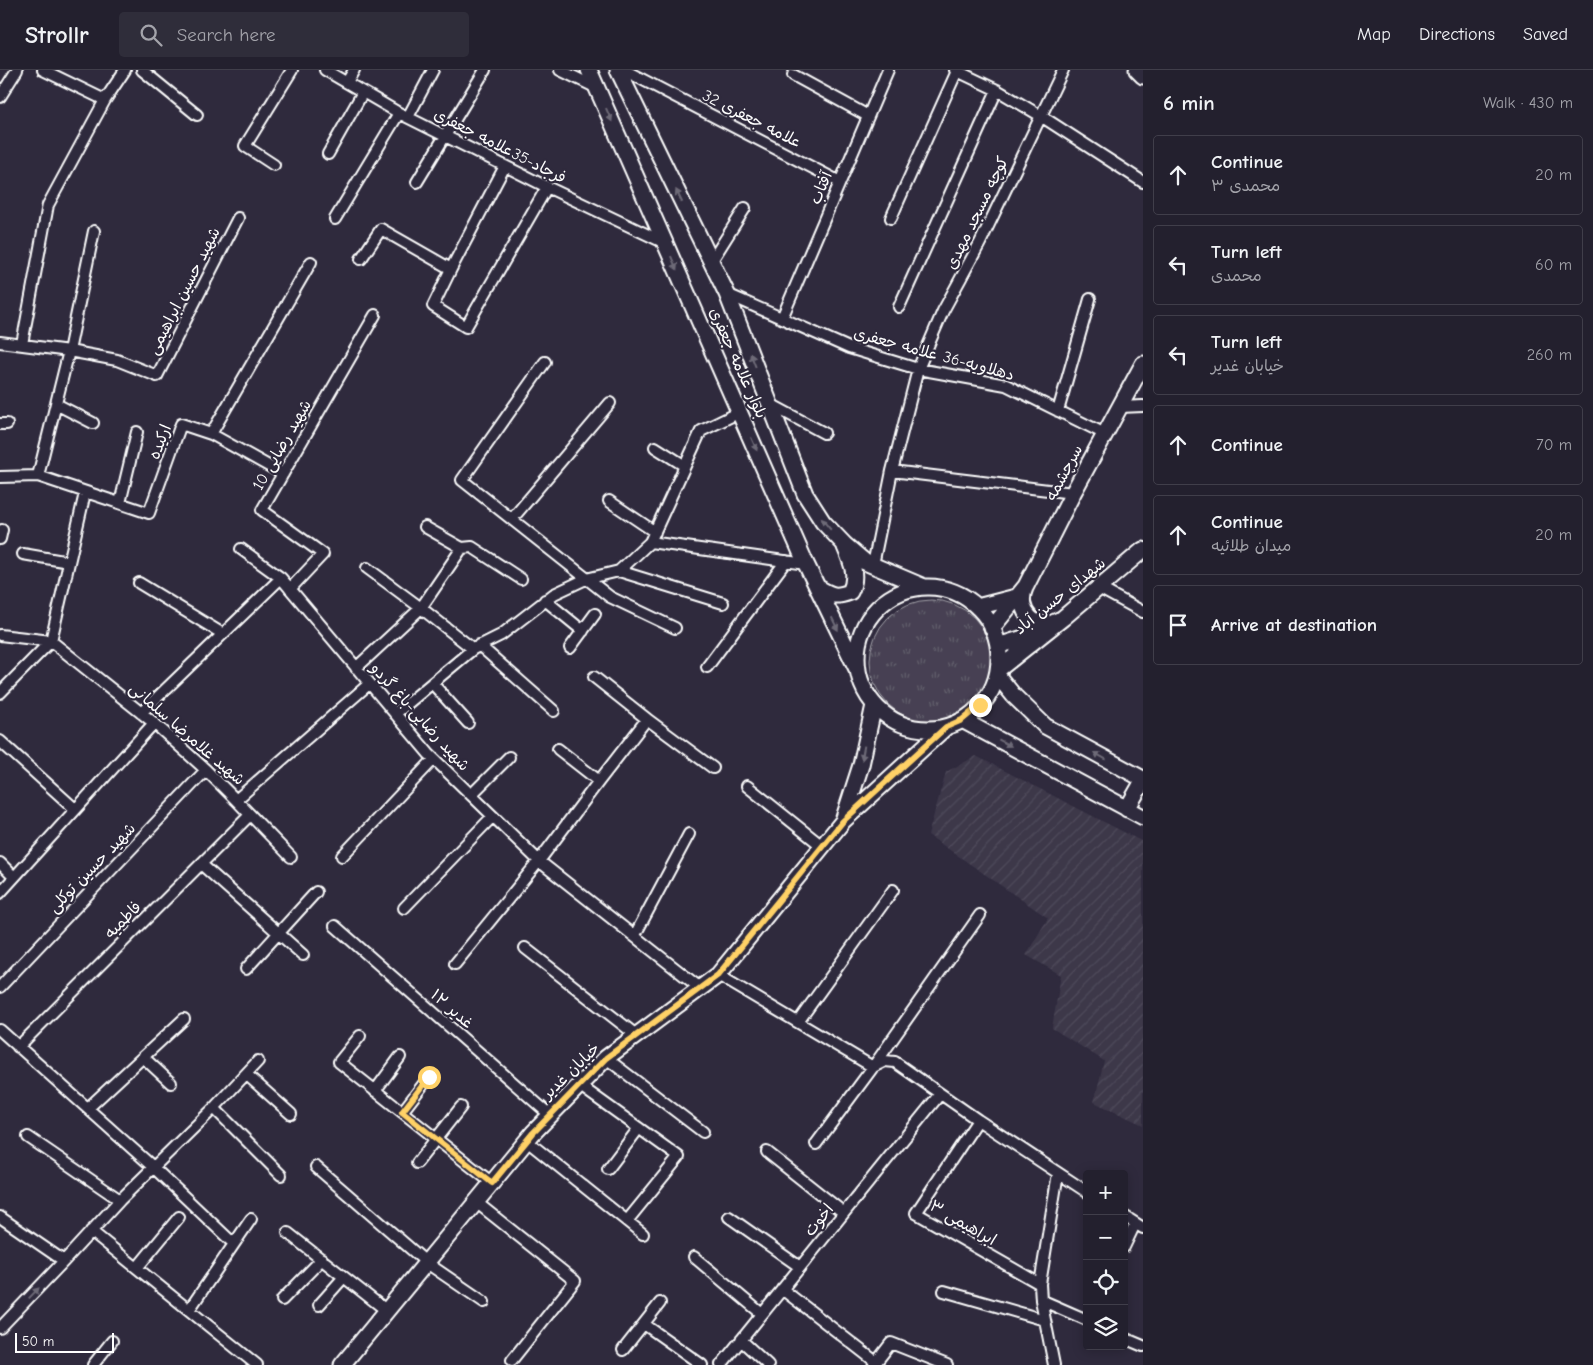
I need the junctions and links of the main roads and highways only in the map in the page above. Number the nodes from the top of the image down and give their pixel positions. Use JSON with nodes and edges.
{"nodes":[{"id":1,"x":589,"y":70,"type":"edge"},
{"id":2,"x":618,"y":70,"type":"edge"},
{"id":3,"x":1137,"y":70,"type":"edge"},
{"id":4,"x":1143,"y":76,"type":"edge"},
{"id":5,"x":1143,"y":364,"type":"edge"},
{"id":6,"x":844,"y":545,"type":"junction"},
{"id":7,"x":1143,"y":550,"type":"edge"},
{"id":8,"x":817,"y":586,"type":"junction"},
{"id":9,"x":924,"y":587,"type":"junction"},
{"id":10,"x":1021,"y":592,"type":"junction"},
{"id":11,"x":977,"y":607,"type":"junction"},
{"id":12,"x":1063,"y":618,"type":"junction"},
{"id":13,"x":992,"y":628,"type":"junction"},
{"id":14,"x":1048,"y":630,"type":"junction"},
{"id":15,"x":998,"y":646,"type":"junction"},
{"id":16,"x":857,"y":669,"type":"junction"},
{"id":17,"x":998,"y":672,"type":"junction"},
{"id":18,"x":874,"y":705,"type":"junction"},
{"id":19,"x":962,"y":720,"type":"junction"},
{"id":20,"x":946,"y":727,"type":"junction"},
{"id":21,"x":1143,"y":780,"type":"edge"},
{"id":22,"x":1127,"y":809,"type":"junction"},
{"id":23,"x":1143,"y":818,"type":"edge"},
{"id":24,"x":843,"y":821,"type":"junction"},
{"id":25,"x":342,"y":1365,"type":"edge"}],
"edges":[{"from":1,"to":8,"type":"main road","name":"بلوار علامه جعفری","one_way":true},
{"from":6,"to":2,"type":"main road","name":"بلوار علامه جعفری","one_way":true},
{"from":3,"to":4,"type":"main road"},
{"from":5,"to":10,"type":"main road","name":"سرچشمه"},
{"from":6,"to":8,"type":"main road"},
{"from":6,"to":9,"type":"main road","name":"بلوار علامه جعفری"},
{"from":7,"to":12,"type":"main road","name":"شهدای حسن آباد"},
{"from":8,"to":16,"type":"main road","name":"بلوار علامه جعفری","one_way":true},
{"from":9,"to":11,"type":"main road"},
{"from":9,"to":16,"type":"main road"},
{"from":10,"to":11,"type":"main road"},
{"from":10,"to":12,"type":"main road"},
{"from":10,"to":13,"type":"main road"},
{"from":11,"to":13,"type":"main road"},
{"from":12,"to":14,"type":"main road","name":"شهدای حسن آباد"},
{"from":13,"to":15,"type":"main road"},
{"from":14,"to":15,"type":"main road"},
{"from":14,"to":17,"type":"main road","name":"شهدای حسن آباد"},
{"from":15,"to":17,"type":"main road"},
{"from":16,"to":18,"type":"main road"},
{"from":17,"to":19,"type":"main road"},
{"from":21,"to":17,"type":"main road","one_way":true},
{"from":18,"to":20,"type":"main road"},
{"from":18,"to":24,"type":"main road","one_way":true},
{"from":19,"to":20,"type":"main road"},
{"from":19,"to":22,"type":"main road","one_way":true},
{"from":20,"to":24,"type":"main road"},
{"from":21,"to":22,"type":"main road"},
{"from":22,"to":23,"type":"main road"},
{"from":24,"to":25,"type":"main road","name":"خیابان غدیر"}]}
